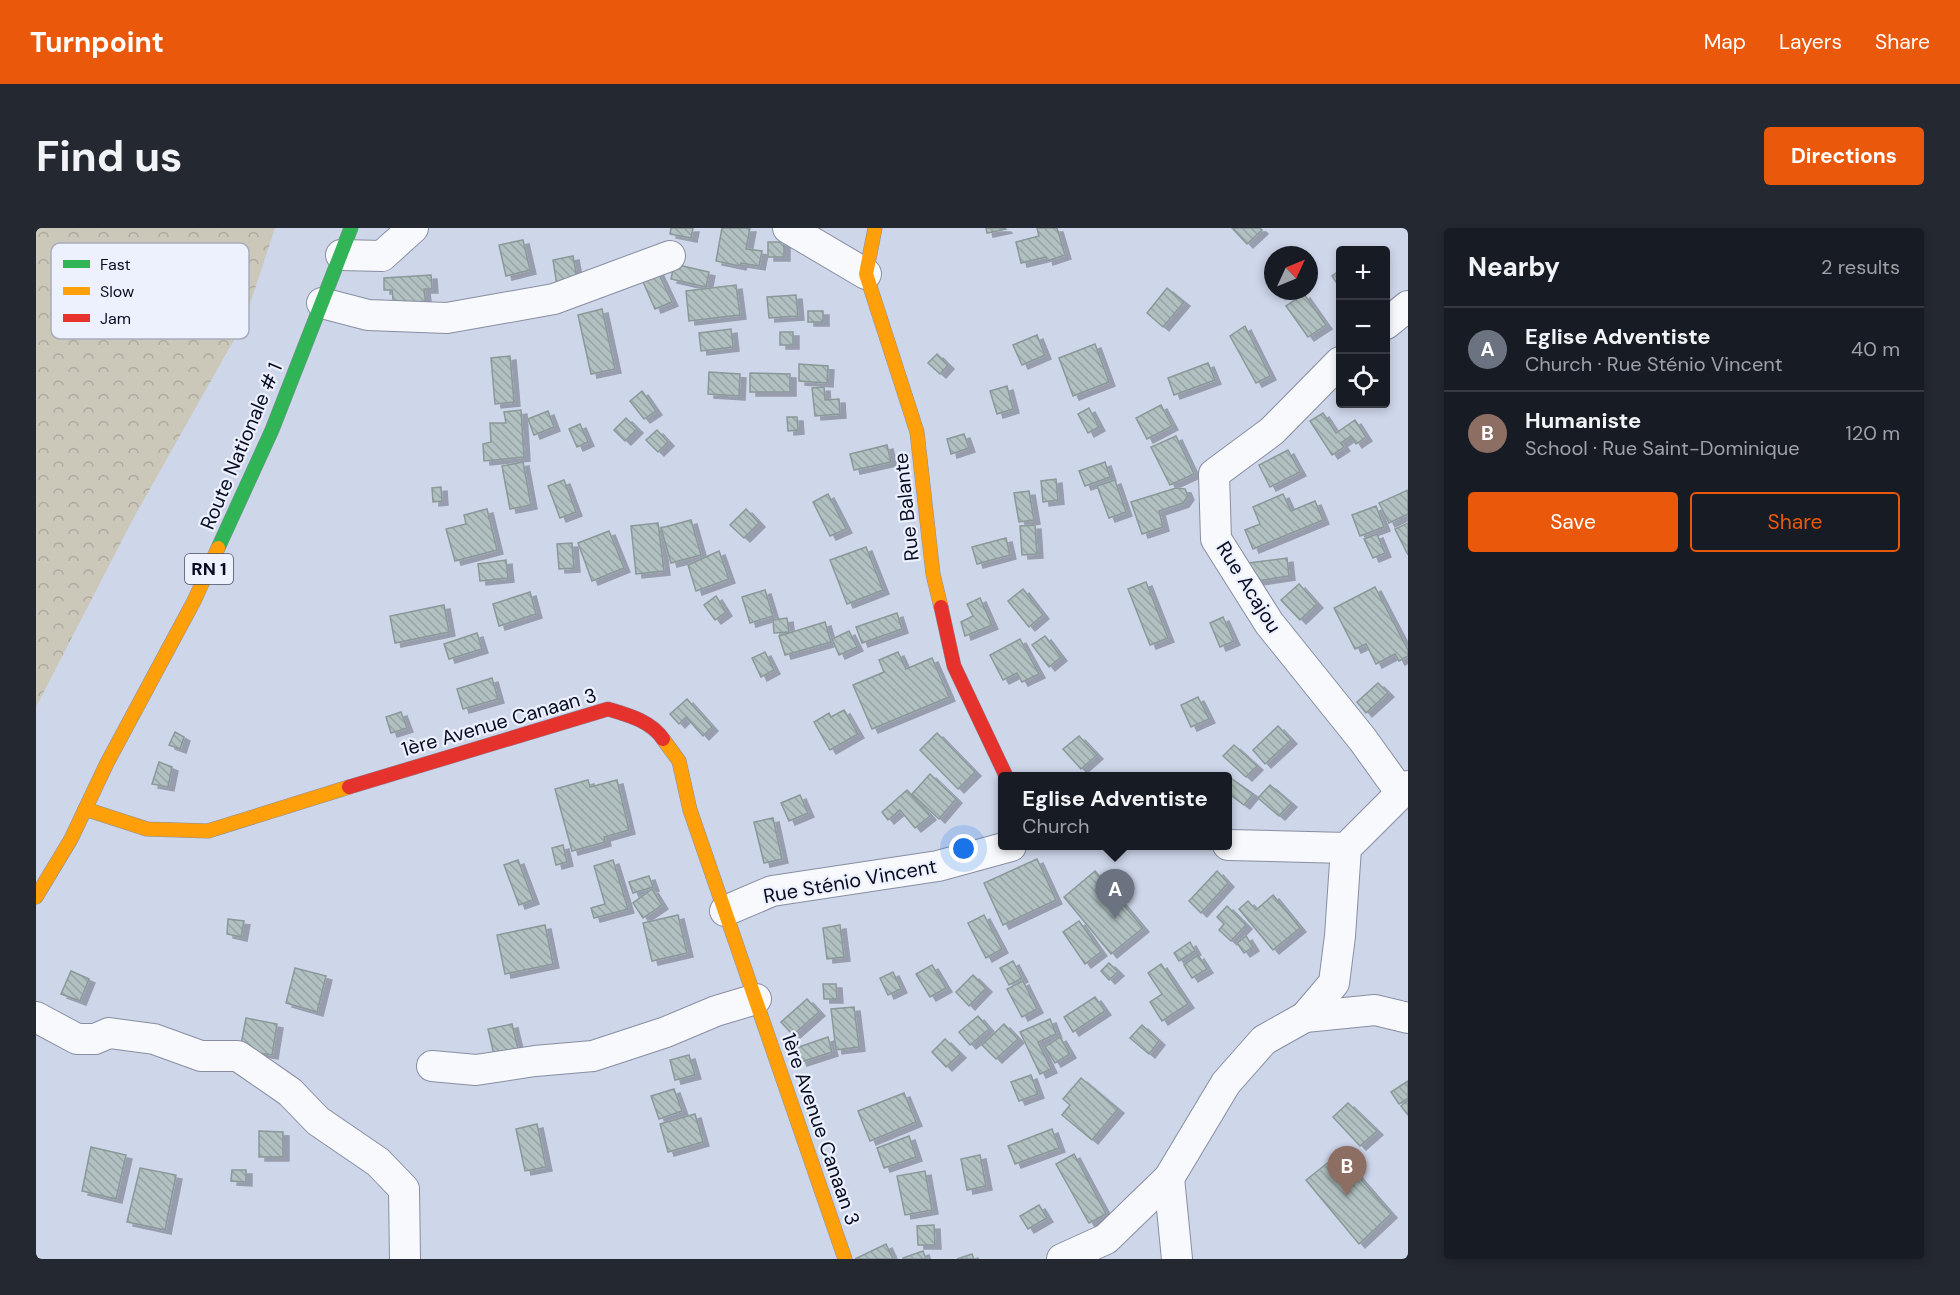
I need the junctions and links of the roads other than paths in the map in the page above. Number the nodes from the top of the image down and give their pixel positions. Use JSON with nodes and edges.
{"nodes":[{"id":1,"x":414,"y":228,"type":"edge"},
{"id":2,"x":788,"y":228,"type":"edge"},
{"id":3,"x":805,"y":228,"type":"edge"},
{"id":4,"x":875,"y":228,"type":"edge"},
{"id":5,"x":346,"y":242,"type":"edge"},
{"id":6,"x":670,"y":256,"type":"dead end"},
{"id":7,"x":866,"y":274,"type":"junction"},
{"id":8,"x":322,"y":303,"type":"junction"},
{"id":9,"x":1408,"y":306,"type":"edge"},
{"id":10,"x":1390,"y":321,"type":"edge"},
{"id":11,"x":1336,"y":367,"type":"edge"},
{"id":12,"x":1004,"y":772,"type":"edge"},
{"id":13,"x":1405,"y":789,"type":"edge"},
{"id":14,"x":85,"y":809,"type":"junction"},
{"id":15,"x":1232,"y":845,"type":"edge"},
{"id":16,"x":1347,"y":848,"type":"junction"},
{"id":17,"x":998,"y":850,"type":"edge"},
{"id":18,"x":36,"y":897,"type":"edge"},
{"id":19,"x":725,"y":911,"type":"junction"},
{"id":20,"x":756,"y":999,"type":"junction"},
{"id":21,"x":36,"y":1017,"type":"edge"},
{"id":22,"x":1305,"y":1017,"type":"junction"},
{"id":23,"x":1408,"y":1018,"type":"edge"},
{"id":24,"x":432,"y":1066,"type":"dead end"},
{"id":25,"x":1169,"y":1178,"type":"junction"},
{"id":26,"x":405,"y":1259,"type":"edge"},
{"id":27,"x":845,"y":1259,"type":"edge"},
{"id":28,"x":1062,"y":1259,"type":"edge"},
{"id":29,"x":1177,"y":1259,"type":"edge"}],
"edges":[{"from":1,"to":5,"type":"street"},
{"from":2,"to":7,"type":"street"},
{"from":3,"to":7,"type":"street"},
{"from":4,"to":7,"type":"main road","name":"Rue Balante"},
{"from":5,"to":8,"type":"main road","name":"Route Nationale # 1","number":"RN 1"},
{"from":6,"to":8,"type":"street"},
{"from":7,"to":12,"type":"main road","name":"Rue Balante"},
{"from":8,"to":14,"type":"main road","name":"Route Nationale # 1","number":"RN 1"},
{"from":9,"to":10,"type":"street"},
{"from":11,"to":13,"type":"street","name":"Rue Acajou"},
{"from":13,"to":16,"type":"street"},
{"from":14,"to":18,"type":"main road","name":"Route Nationale # 1","number":"RN 1"},
{"from":14,"to":19,"type":"main road","name":"1ère Avenue Canaan 3"},
{"from":15,"to":16,"type":"street"},
{"from":16,"to":22,"type":"street"},
{"from":17,"to":19,"type":"street","name":"Rue Sténio Vincent"},
{"from":19,"to":20,"type":"main road","name":"1ère Avenue Canaan 3"},
{"from":20,"to":24,"type":"street"},
{"from":20,"to":27,"type":"main road","name":"1ère Avenue Canaan 3"},
{"from":21,"to":26,"type":"street"},
{"from":22,"to":23,"type":"street"},
{"from":22,"to":25,"type":"street"},
{"from":25,"to":28,"type":"street"},
{"from":25,"to":29,"type":"street"}]}
